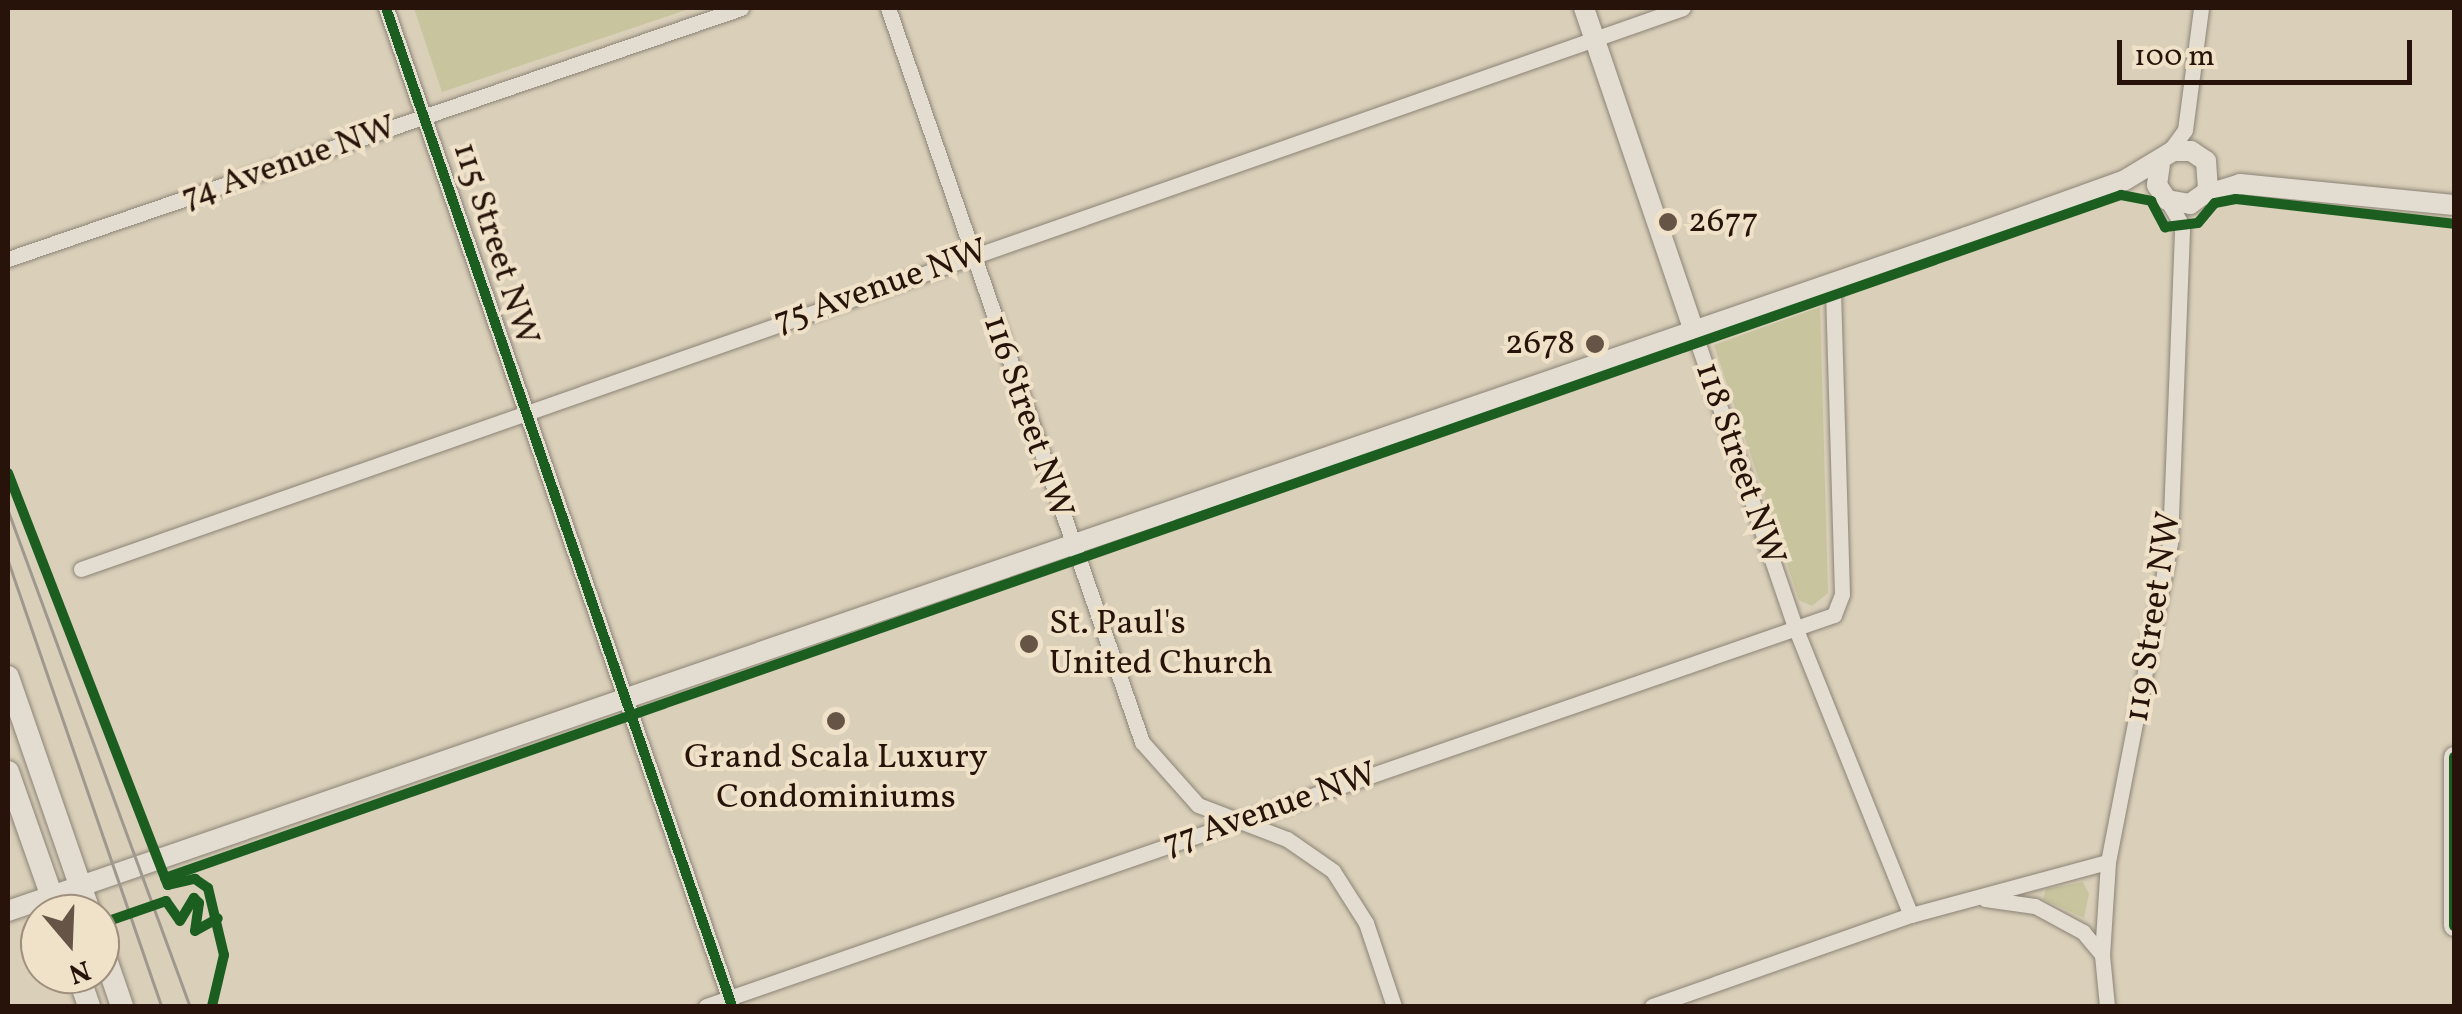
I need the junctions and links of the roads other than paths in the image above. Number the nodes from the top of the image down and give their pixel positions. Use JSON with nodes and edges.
{"nodes":[{"id":1,"x":386,"y":8,"type":"edge"},
{"id":2,"x":741,"y":8,"type":"edge"},
{"id":3,"x":888,"y":8,"type":"edge"},
{"id":4,"x":1584,"y":8,"type":"edge"},
{"id":5,"x":1683,"y":8,"type":"edge"},
{"id":6,"x":2201,"y":8,"type":"edge"},
{"id":7,"x":1595,"y":37,"type":"junction"},
{"id":8,"x":424,"y":117,"type":"junction"},
{"id":9,"x":2185,"y":130,"type":"junction"},
{"id":10,"x":2202,"y":158,"type":"junction"},
{"id":11,"x":2163,"y":159,"type":"junction"},
{"id":12,"x":2125,"y":180,"type":"junction"},
{"id":13,"x":2240,"y":184,"type":"junction"},
{"id":14,"x":2164,"y":197,"type":"junction"},
{"id":15,"x":2202,"y":198,"type":"junction"},
{"id":16,"x":2454,"y":205,"type":"edge"},
{"id":17,"x":2182,"y":225,"type":"junction"},
{"id":18,"x":972,"y":256,"type":"junction"},
{"id":19,"x":8,"y":259,"type":"edge"},
{"id":20,"x":1833,"y":283,"type":"junction"},
{"id":21,"x":1694,"y":332,"type":"junction"},
{"id":22,"x":522,"y":410,"type":"junction"},
{"id":23,"x":1070,"y":545,"type":"junction"},
{"id":24,"x":80,"y":569,"type":"dead end"},
{"id":25,"x":1834,"y":615,"type":"joint"},
{"id":26,"x":1797,"y":632,"type":"junction"},
{"id":27,"x":8,"y":677,"type":"edge"},
{"id":28,"x":622,"y":698,"type":"junction"},
{"id":29,"x":2454,"y":757,"type":"edge"},
{"id":30,"x":8,"y":772,"type":"edge"},
{"id":31,"x":1234,"y":822,"type":"junction"},
{"id":32,"x":2108,"y":862,"type":"junction"},
{"id":33,"x":81,"y":886,"type":"junction"},
{"id":34,"x":50,"y":894,"type":"edge"},
{"id":35,"x":70,"y":894,"type":"edge"},
{"id":36,"x":84,"y":894,"type":"edge"},
{"id":37,"x":1961,"y":900,"type":"junction"},
{"id":38,"x":1911,"y":915,"type":"junction"},
{"id":39,"x":2454,"y":926,"type":"edge"},
{"id":40,"x":2102,"y":955,"type":"junction"},
{"id":41,"x":730,"y":1002,"type":"edge"},
{"id":42,"x":706,"y":1006,"type":"edge"},
{"id":43,"x":1394,"y":1006,"type":"edge"},
{"id":44,"x":1652,"y":1006,"type":"edge"},
{"id":45,"x":2107,"y":1006,"type":"edge"}],
"edges":[{"from":1,"to":8,"type":"street","name":"115 Street NW"},
{"from":2,"to":8,"type":"street","name":"74 Avenue NW"},
{"from":3,"to":18,"type":"street","name":"116 Street NW"},
{"from":4,"to":7,"type":"street","name":"118 Street NW"},
{"from":5,"to":7,"type":"street","name":"75 Avenue NW"},
{"from":6,"to":9,"type":"street"},
{"from":7,"to":18,"type":"street","name":"75 Avenue NW"},
{"from":7,"to":21,"type":"street","name":"118 Street NW"},
{"from":8,"to":19,"type":"street","name":"74 Avenue NW"},
{"from":8,"to":22,"type":"street","name":"115 Street NW"},
{"from":9,"to":10,"type":"street"},
{"from":9,"to":11,"type":"street"},
{"from":10,"to":11,"type":"street"},
{"from":10,"to":13,"type":"street"},
{"from":10,"to":15,"type":"street"},
{"from":11,"to":12,"type":"street"},
{"from":11,"to":14,"type":"street"},
{"from":12,"to":14,"type":"street"},
{"from":12,"to":20,"type":"street"},
{"from":13,"to":15,"type":"street"},
{"from":13,"to":16,"type":"street"},
{"from":14,"to":15,"type":"street"},
{"from":14,"to":17,"type":"street"},
{"from":15,"to":17,"type":"street"},
{"from":17,"to":32,"type":"street","name":"119 Street NW"},
{"from":18,"to":22,"type":"street","name":"75 Avenue NW"},
{"from":18,"to":23,"type":"street","name":"116 Street NW"},
{"from":20,"to":21,"type":"street"},
{"from":20,"to":25,"type":"street","name":"118 Street NW"},
{"from":21,"to":23,"type":"street"},
{"from":21,"to":26,"type":"street","name":"118 Street NW"},
{"from":22,"to":24,"type":"street","name":"75 Avenue NW"},
{"from":22,"to":28,"type":"street","name":"115 Street NW"},
{"from":23,"to":28,"type":"street"},
{"from":23,"to":31,"type":"street","name":"116 Street NW"},
{"from":25,"to":26,"type":"street","name":"77 Avenue NW"},
{"from":26,"to":31,"type":"street","name":"77 Avenue NW"},
{"from":26,"to":38,"type":"street","name":"118 Street NW"},
{"from":27,"to":33,"type":"main road"},
{"from":28,"to":33,"type":"street"},
{"from":28,"to":41,"type":"street","name":"115 Street NW"},
{"from":29,"to":39,"type":"street"},
{"from":30,"to":34,"type":"main road"},
{"from":31,"to":41,"type":"street","name":"77 Avenue NW"},
{"from":31,"to":43,"type":"street","name":"116 Street NW"},
{"from":32,"to":37,"type":"street"},
{"from":32,"to":40,"type":"street","name":"119 Street NW"},
{"from":33,"to":35,"type":"street"},
{"from":33,"to":36,"type":"main road"},
{"from":37,"to":38,"type":"street"},
{"from":37,"to":40,"type":"street"},
{"from":38,"to":44,"type":"street"},
{"from":40,"to":45,"type":"street","name":"119 Street NW"},
{"from":41,"to":42,"type":"street","name":"77 Avenue NW"}]}
